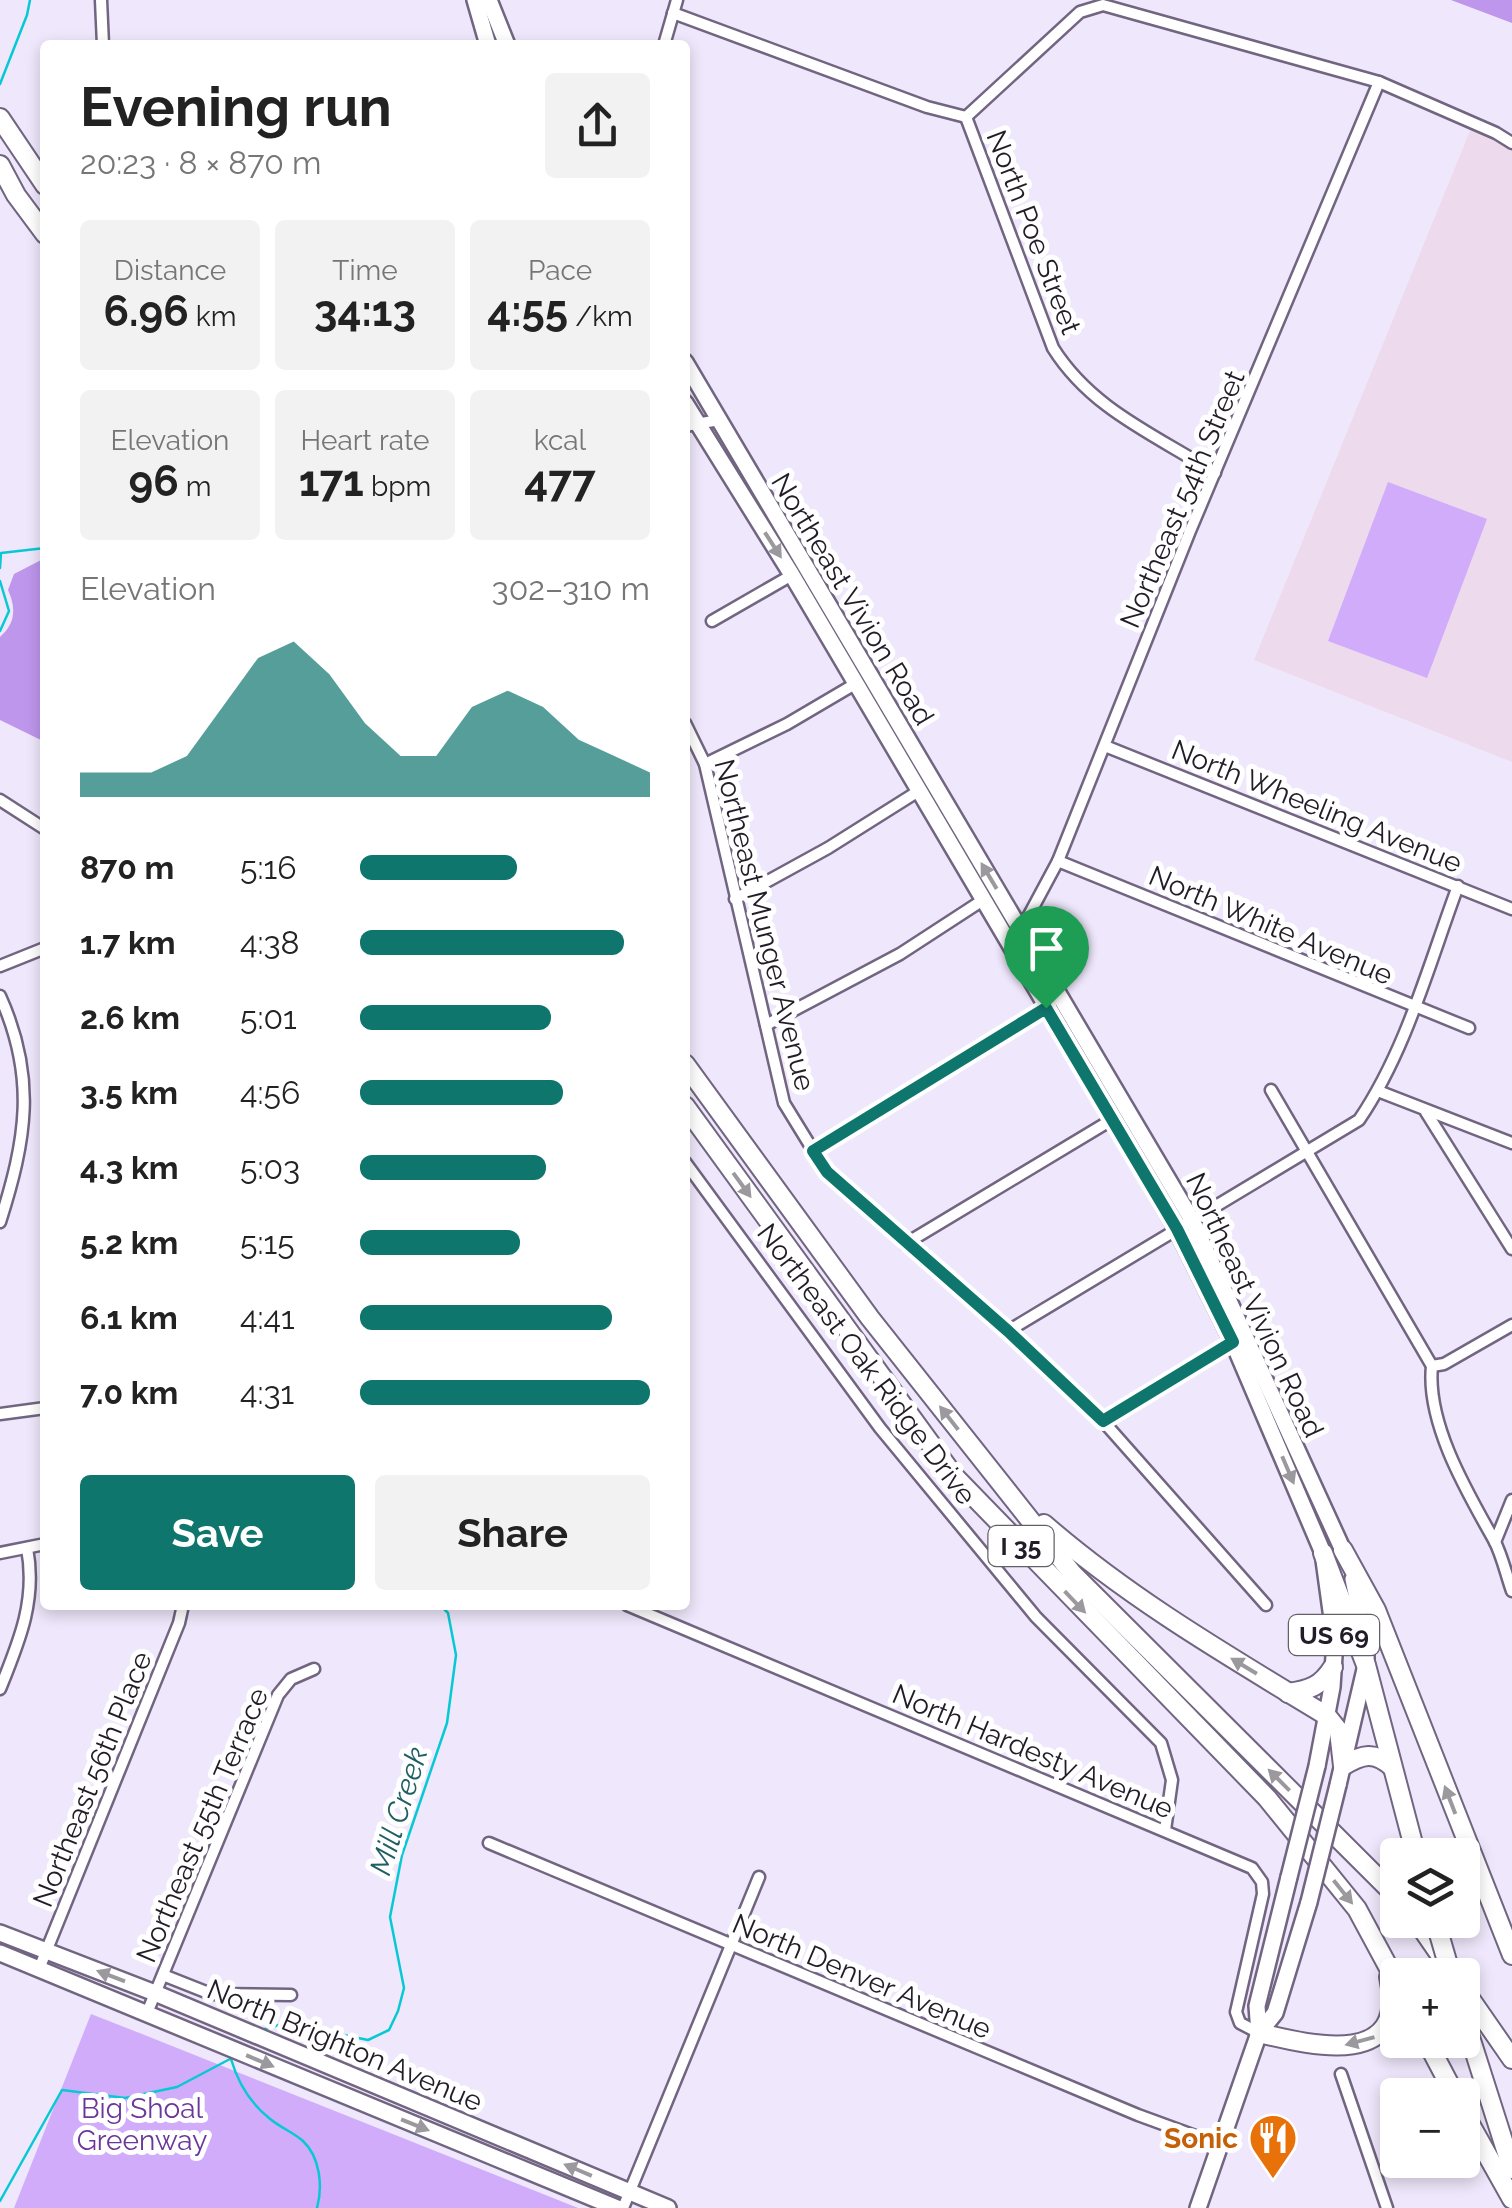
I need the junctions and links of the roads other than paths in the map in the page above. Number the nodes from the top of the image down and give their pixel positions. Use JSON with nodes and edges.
{"nodes":[{"id":1,"x":100,"y":0,"type":"edge"},
{"id":2,"x":475,"y":0,"type":"edge"},
{"id":3,"x":489,"y":0,"type":"edge"},
{"id":4,"x":677,"y":0,"type":"edge"},
{"id":5,"x":673,"y":13,"type":"junction"},
{"id":6,"x":103,"y":40,"type":"edge"},
{"id":7,"x":487,"y":40,"type":"edge"},
{"id":8,"x":505,"y":40,"type":"edge"},
{"id":9,"x":665,"y":40,"type":"edge"},
{"id":10,"x":1380,"y":82,"type":"junction"},
{"id":11,"x":0,"y":118,"type":"edge"},
{"id":12,"x":966,"y":118,"type":"junction"},
{"id":13,"x":1512,"y":143,"type":"edge"},
{"id":14,"x":0,"y":165,"type":"edge"},
{"id":15,"x":40,"y":178,"type":"edge"},
{"id":16,"x":40,"y":227,"type":"edge"},
{"id":17,"x":690,"y":371,"type":"edge"},
{"id":18,"x":719,"y":420,"type":"junction"},
{"id":19,"x":692,"y":426,"type":"edge"},
{"id":20,"x":1214,"y":473,"type":"junction"},
{"id":21,"x":792,"y":575,"type":"junction"},
{"id":22,"x":712,"y":621,"type":"dead end"},
{"id":23,"x":856,"y":684,"type":"junction"},
{"id":24,"x":690,"y":734,"type":"edge"},
{"id":25,"x":1105,"y":746,"type":"junction"},
{"id":26,"x":706,"y":764,"type":"junction"},
{"id":27,"x":917,"y":792,"type":"junction"},
{"id":28,"x":0,"y":800,"type":"edge"},
{"id":29,"x":40,"y":826,"type":"edge"},
{"id":30,"x":1058,"y":861,"type":"junction"},
{"id":31,"x":1458,"y":886,"type":"junction"},
{"id":32,"x":735,"y":899,"type":"junction"},
{"id":33,"x":983,"y":900,"type":"junction"},
{"id":34,"x":1512,"y":908,"type":"edge"},
{"id":35,"x":1021,"y":930,"type":"junction"},
{"id":36,"x":40,"y":950,"type":"edge"},
{"id":37,"x":0,"y":966,"type":"edge"},
{"id":38,"x":0,"y":996,"type":"edge"},
{"id":39,"x":1062,"y":998,"type":"junction"},
{"id":40,"x":1046,"y":1008,"type":"junction"},
{"id":41,"x":1413,"y":1008,"type":"junction"},
{"id":42,"x":766,"y":1024,"type":"junction"},
{"id":43,"x":1468,"y":1028,"type":"dead end"},
{"id":44,"x":690,"y":1071,"type":"edge"},
{"id":45,"x":1271,"y":1090,"type":"dead end"},
{"id":46,"x":1378,"y":1092,"type":"junction"},
{"id":47,"x":1426,"y":1112,"type":"junction"},
{"id":48,"x":690,"y":1113,"type":"edge"},
{"id":49,"x":1113,"y":1119,"type":"junction"},
{"id":50,"x":1512,"y":1143,"type":"edge"},
{"id":51,"x":813,"y":1151,"type":"junction"},
{"id":52,"x":1306,"y":1152,"type":"junction"},
{"id":53,"x":690,"y":1169,"type":"edge"},
{"id":54,"x":1192,"y":1220,"type":"junction"},
{"id":55,"x":0,"y":1222,"type":"edge"},
{"id":56,"x":1177,"y":1229,"type":"junction"},
{"id":57,"x":905,"y":1244,"type":"junction"},
{"id":58,"x":1512,"y":1248,"type":"edge"},
{"id":59,"x":1512,"y":1325,"type":"edge"},
{"id":60,"x":1008,"y":1331,"type":"junction"},
{"id":61,"x":1233,"y":1342,"type":"junction"},
{"id":62,"x":1432,"y":1366,"type":"junction"},
{"id":63,"x":40,"y":1409,"type":"edge"},
{"id":64,"x":0,"y":1414,"type":"edge"},
{"id":65,"x":1103,"y":1421,"type":"junction"},
{"id":66,"x":1010,"y":1494,"type":"junction"},
{"id":67,"x":1512,"y":1500,"type":"edge"},
{"id":68,"x":1495,"y":1542,"type":"junction"},
{"id":69,"x":40,"y":1545,"type":"edge"},
{"id":70,"x":26,"y":1548,"type":"junction"},
{"id":71,"x":1343,"y":1550,"type":"junction"},
{"id":72,"x":1324,"y":1553,"type":"junction"},
{"id":73,"x":0,"y":1554,"type":"edge"},
{"id":74,"x":1512,"y":1591,"type":"edge"},
{"id":75,"x":1266,"y":1605,"type":"dead end"},
{"id":76,"x":182,"y":1610,"type":"edge"},
{"id":77,"x":638,"y":1610,"type":"edge"},
{"id":78,"x":1366,"y":1665,"type":"junction"},
{"id":79,"x":1333,"y":1667,"type":"junction"},
{"id":80,"x":314,"y":1669,"type":"dead end"},
{"id":81,"x":0,"y":1689,"type":"edge"},
{"id":82,"x":1288,"y":1693,"type":"junction"},
{"id":83,"x":1328,"y":1716,"type":"junction"},
{"id":84,"x":1343,"y":1766,"type":"junction"},
{"id":85,"x":1392,"y":1768,"type":"junction"},
{"id":86,"x":1164,"y":1830,"type":"junction"},
{"id":87,"x":1411,"y":1838,"type":"edge"},
{"id":88,"x":489,"y":1844,"type":"dead end"},
{"id":89,"x":759,"y":1877,"type":"dead end"},
{"id":90,"x":1380,"y":1880,"type":"edge"},
{"id":91,"x":0,"y":1933,"type":"edge"},
{"id":92,"x":731,"y":1946,"type":"junction"},
{"id":93,"x":46,"y":1951,"type":"junction"},
{"id":94,"x":0,"y":1953,"type":"edge"},
{"id":95,"x":1512,"y":1955,"type":"edge"},
{"id":96,"x":1384,"y":1958,"type":"edge"},
{"id":97,"x":39,"y":1969,"type":"junction"},
{"id":98,"x":163,"y":1975,"type":"junction"},
{"id":99,"x":155,"y":1993,"type":"junction"},
{"id":100,"x":290,"y":1995,"type":"dead end"},
{"id":101,"x":147,"y":2012,"type":"junction"},
{"id":102,"x":1480,"y":2014,"type":"edge"},
{"id":103,"x":1380,"y":2032,"type":"edge"},
{"id":104,"x":1260,"y":2034,"type":"junction"},
{"id":105,"x":1476,"y":2058,"type":"edge"},
{"id":106,"x":1512,"y":2059,"type":"edge"},
{"id":107,"x":1341,"y":2074,"type":"dead end"},
{"id":108,"x":1480,"y":2142,"type":"edge"},
{"id":109,"x":1220,"y":2145,"type":"junction"},
{"id":110,"x":1512,"y":2169,"type":"edge"},
{"id":111,"x":630,"y":2192,"type":"junction"},
{"id":112,"x":1512,"y":2199,"type":"edge"},
{"id":113,"x":620,"y":2208,"type":"edge"},
{"id":114,"x":668,"y":2208,"type":"edge"},
{"id":115,"x":1198,"y":2208,"type":"edge"},
{"id":116,"x":1387,"y":2208,"type":"edge"}],
"edges":[{"from":1,"to":6,"type":"street"},
{"from":2,"to":7,"type":"main road"},
{"from":3,"to":8,"type":"main road"},
{"from":4,"to":5,"type":"street"},
{"from":5,"to":9,"type":"street"},
{"from":5,"to":12,"type":"street","name":"North Poe Street"},
{"from":10,"to":12,"type":"street"},
{"from":10,"to":13,"type":"street"},
{"from":10,"to":20,"type":"street","name":"Northeast 54th Street"},
{"from":11,"to":15,"type":"highway"},
{"from":12,"to":20,"type":"street","name":"North Poe Street"},
{"from":14,"to":16,"type":"highway"},
{"from":17,"to":18,"type":"main road","number":"US 69"},
{"from":18,"to":19,"type":"street"},
{"from":35,"to":18,"type":"main road","name":"Northeast Vivion Road","number":"US 69","one_way":true},
{"from":19,"to":21,"type":"main road","name":"Northeast Vivion Road","number":"US 69","one_way":true},
{"from":20,"to":25,"type":"street","name":"Northeast 54th Street"},
{"from":21,"to":22,"type":"street"},
{"from":21,"to":23,"type":"main road","name":"Northeast Vivion Road","number":"US 69"},
{"from":23,"to":26,"type":"street"},
{"from":23,"to":27,"type":"main road","name":"Northeast Vivion Road","number":"US 69"},
{"from":24,"to":26,"type":"street","name":"Northeast Munger Avenue"},
{"from":25,"to":30,"type":"street","name":"Northeast 54th Street"},
{"from":25,"to":31,"type":"street","name":"North Wheeling Avenue"},
{"from":26,"to":32,"type":"street","name":"Northeast Munger Avenue"},
{"from":27,"to":32,"type":"street"},
{"from":27,"to":33,"type":"main road","name":"Northeast Vivion Road","number":"US 69"},
{"from":28,"to":29,"type":"street"},
{"from":30,"to":35,"type":"street","name":"Northeast 54th Street"},
{"from":30,"to":41,"type":"street","name":"North White Avenue"},
{"from":31,"to":34,"type":"street","name":"North Wheeling Avenue"},
{"from":31,"to":41,"type":"street"},
{"from":32,"to":42,"type":"street","name":"Northeast Munger Avenue"},
{"from":33,"to":40,"type":"main road","name":"Northeast Vivion Road","number":"US 69"},
{"from":33,"to":42,"type":"street"},
{"from":35,"to":39,"type":"main road","name":"Northeast Vivion Road","number":"US 69"},
{"from":36,"to":37,"type":"street"},
{"from":38,"to":55,"type":"street"},
{"from":39,"to":40,"type":"street"},
{"from":39,"to":54,"type":"main road","name":"Northeast Vivion Road","number":"US 69"},
{"from":40,"to":49,"type":"main road","name":"Northeast Vivion Road","number":"US 69"},
{"from":40,"to":51,"type":"street"},
{"from":41,"to":43,"type":"street","name":"North White Avenue"},
{"from":41,"to":46,"type":"street"},
{"from":42,"to":51,"type":"street","name":"Northeast Munger Avenue"},
{"from":66,"to":44,"type":"highway","number":"I 35","one_way":true},
{"from":45,"to":52,"type":"street"},
{"from":46,"to":47,"type":"street"},
{"from":46,"to":52,"type":"street"},
{"from":47,"to":50,"type":"street"},
{"from":47,"to":58,"type":"street"},
{"from":48,"to":96,"type":"highway","number":"I 35","one_way":true},
{"from":49,"to":56,"type":"main road","name":"Northeast Vivion Road","number":"US 69"},
{"from":49,"to":57,"type":"street"},
{"from":51,"to":57,"type":"street","name":"Northeast Munger Avenue"},
{"from":52,"to":54,"type":"street"},
{"from":52,"to":62,"type":"street"},
{"from":53,"to":86,"type":"street","name":"Northeast Oak Ridge Drive"},
{"from":54,"to":56,"type":"street"},
{"from":54,"to":71,"type":"main road","name":"Northeast Vivion Road","number":"US 69"},
{"from":56,"to":60,"type":"street"},
{"from":56,"to":61,"type":"main road","name":"Northeast Vivion Road","number":"US 69"},
{"from":57,"to":60,"type":"street","name":"Northeast Munger Avenue"},
{"from":59,"to":62,"type":"street"},
{"from":60,"to":65,"type":"street","name":"Northeast Munger Avenue"},
{"from":61,"to":65,"type":"street"},
{"from":61,"to":72,"type":"main road","name":"Northeast Vivion Road","number":"US 69","one_way":true},
{"from":62,"to":68,"type":"street"},
{"from":63,"to":64,"type":"street"},
{"from":65,"to":75,"type":"street","name":"Northeast Munger Avenue"},
{"from":82,"to":66,"type":"highway","one_way":true},
{"from":90,"to":66,"type":"highway","number":"I 35","one_way":true},
{"from":67,"to":68,"type":"street"},
{"from":68,"to":74,"type":"street"},
{"from":69,"to":70,"type":"street"},
{"from":70,"to":73,"type":"street"},
{"from":70,"to":81,"type":"street"},
{"from":71,"to":78,"type":"main road","name":"Northeast Vivion Road","number":"US 69"},
{"from":95,"to":71,"type":"highway","one_way":true},
{"from":72,"to":78,"type":"highway"},
{"from":72,"to":79,"type":"main road","name":"Northeast Vivion Road","number":"US 69"},
{"from":76,"to":93,"type":"street","name":"Northeast 56th Place"},
{"from":77,"to":86,"type":"street","name":"North Hardesty Avenue"},
{"from":78,"to":84,"type":"main road","name":"Northeast Vivion Road","number":"US 69"},
{"from":78,"to":85,"type":"highway"},
{"from":79,"to":82,"type":"highway"},
{"from":79,"to":83,"type":"main road","name":"Northeast Vivion Road","number":"US 69"},
{"from":80,"to":98,"type":"street","name":"Northeast 55th Terrace"},
{"from":82,"to":83,"type":"highway"},
{"from":83,"to":84,"type":"highway"},
{"from":83,"to":104,"type":"main road","name":"Northeast Vivion Road","number":"US 69","bridge":true},
{"from":84,"to":85,"type":"highway"},
{"from":84,"to":104,"type":"main road","name":"Northeast Vivion Road","number":"US 69","bridge":true},
{"from":85,"to":87,"type":"highway"},
{"from":86,"to":104,"type":"street","name":"North Hardesty Avenue"},
{"from":88,"to":92,"type":"street","name":"North Denver Avenue"},
{"from":89,"to":92,"type":"street"},
{"from":91,"to":93,"type":"main road","name":"North Brighton Avenue"},
{"from":92,"to":109,"type":"street","name":"North Denver Avenue"},
{"from":92,"to":111,"type":"street"},
{"from":93,"to":97,"type":"street","name":"Northeast 56th Place"},
{"from":99,"to":93,"type":"main road","name":"North Brighton Avenue","one_way":true},
{"from":94,"to":97,"type":"main road","name":"North Brighton Avenue"},
{"from":97,"to":101,"type":"main road","name":"North Brighton Avenue"},
{"from":98,"to":99,"type":"street","name":"Northeast 55th Terrace"},
{"from":98,"to":100,"type":"street"},
{"from":99,"to":101,"type":"street","name":"Northeast 55th Terrace"},
{"from":111,"to":99,"type":"main road","name":"North Brighton Avenue","one_way":true},
{"from":101,"to":113,"type":"main road","name":"North Brighton Avenue","one_way":true},
{"from":102,"to":106,"type":"highway"},
{"from":103,"to":104,"type":"highway","one_way":true},
{"from":104,"to":109,"type":"main road","name":"Northeast Vivion Road","number":"US 69"},
{"from":105,"to":110,"type":"highway"},
{"from":107,"to":116,"type":"street"},
{"from":108,"to":112,"type":"highway"},
{"from":109,"to":115,"type":"main road","name":"Northeast Vivion Road","number":"US 69"},
{"from":111,"to":113,"type":"street"},
{"from":111,"to":114,"type":"main road","name":"North Brighton Avenue"}]}
